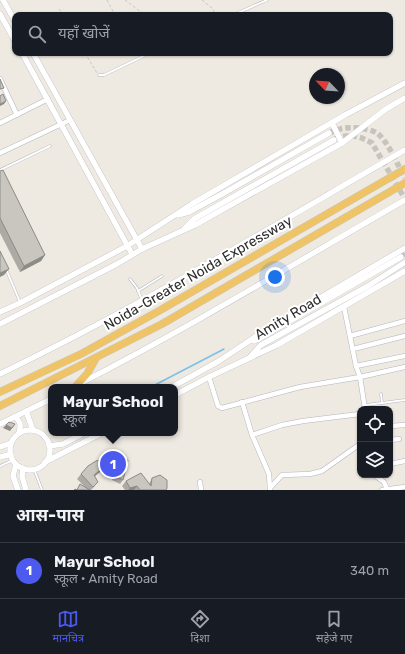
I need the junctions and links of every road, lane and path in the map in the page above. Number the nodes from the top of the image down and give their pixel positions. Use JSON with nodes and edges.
{"nodes":[{"id":1,"x":3,"y":0,"type":"edge"},
{"id":2,"x":107,"y":0,"type":"edge"},
{"id":3,"x":125,"y":0,"type":"edge"},
{"id":4,"x":202,"y":0,"type":"edge"},
{"id":5,"x":267,"y":0,"type":"edge"},
{"id":6,"x":59,"y":9,"type":"dead end"},
{"id":7,"x":61,"y":12,"type":"edge"},
{"id":8,"x":114,"y":12,"type":"edge"},
{"id":9,"x":141,"y":12,"type":"edge"},
{"id":10,"x":214,"y":12,"type":"edge"},
{"id":11,"x":240,"y":12,"type":"edge"},
{"id":12,"x":0,"y":14,"type":"edge"},
{"id":13,"x":12,"y":16,"type":"edge"},
{"id":14,"x":12,"y":36,"type":"edge"},
{"id":15,"x":24,"y":56,"type":"edge"},
{"id":16,"x":35,"y":56,"type":"edge"},
{"id":17,"x":87,"y":56,"type":"edge"},
{"id":18,"x":144,"y":56,"type":"edge"},
{"id":19,"x":99,"y":74,"type":"joint"},
{"id":20,"x":0,"y":79,"type":"edge"},
{"id":21,"x":405,"y":82,"type":"edge"},
{"id":22,"x":405,"y":98,"type":"edge"},
{"id":23,"x":48,"y":100,"type":"junction"},
{"id":24,"x":17,"y":115,"type":"junction"},
{"id":25,"x":70,"y":120,"type":"junction"},
{"id":26,"x":332,"y":122,"type":"junction"},
{"id":27,"x":0,"y":123,"type":"edge"},
{"id":28,"x":61,"y":125,"type":"junction"},
{"id":29,"x":329,"y":133,"type":"tunnel mouth"},
{"id":30,"x":334,"y":140,"type":"tunnel mouth"},
{"id":31,"x":342,"y":143,"type":"junction"},
{"id":32,"x":50,"y":146,"type":"dead end"},
{"id":33,"x":405,"y":150,"type":"edge"},
{"id":34,"x":0,"y":153,"type":"edge"},
{"id":35,"x":405,"y":169,"type":"edge"},
{"id":36,"x":0,"y":170,"type":"edge"},
{"id":37,"x":405,"y":183,"type":"edge"},
{"id":38,"x":405,"y":200,"type":"edge"},
{"id":39,"x":174,"y":216,"type":"junction"},
{"id":40,"x":182,"y":231,"type":"junction"},
{"id":41,"x":136,"y":240,"type":"junction"},
{"id":42,"x":127,"y":246,"type":"junction"},
{"id":43,"x":405,"y":248,"type":"edge"},
{"id":44,"x":142,"y":249,"type":"junction"},
{"id":45,"x":132,"y":254,"type":"junction"},
{"id":46,"x":403,"y":260,"type":"edge"},
{"id":47,"x":3,"y":262,"type":"edge"},
{"id":48,"x":405,"y":271,"type":"edge"},
{"id":49,"x":162,"y":276,"type":"dead end"},
{"id":50,"x":130,"y":279,"type":"dead end"},
{"id":51,"x":138,"y":290,"type":"junction"},
{"id":52,"x":142,"y":301,"type":"junction"},
{"id":53,"x":20,"y":303,"type":"junction"},
{"id":54,"x":344,"y":307,"type":"junction"},
{"id":55,"x":0,"y":312,"type":"edge"},
{"id":56,"x":405,"y":321,"type":"edge"},
{"id":57,"x":0,"y":324,"type":"edge"},
{"id":58,"x":350,"y":336,"type":"junction"},
{"id":59,"x":405,"y":336,"type":"edge"},
{"id":60,"x":246,"y":343,"type":"junction"},
{"id":61,"x":353,"y":349,"type":"junction"},
{"id":62,"x":405,"y":356,"type":"edge"},
{"id":63,"x":96,"y":358,"type":"junction"},
{"id":64,"x":248,"y":358,"type":"junction"},
{"id":65,"x":356,"y":366,"type":"junction"},
{"id":66,"x":405,"y":367,"type":"edge"},
{"id":67,"x":0,"y":374,"type":"edge"},
{"id":68,"x":360,"y":376,"type":"junction"},
{"id":69,"x":208,"y":377,"type":"junction"},
{"id":70,"x":77,"y":384,"type":"edge"},
{"id":71,"x":79,"y":384,"type":"edge"},
{"id":72,"x":178,"y":384,"type":"edge"},
{"id":73,"x":0,"y":392,"type":"edge"},
{"id":74,"x":178,"y":393,"type":"edge"},
{"id":75,"x":381,"y":394,"type":"dead end"},
{"id":76,"x":48,"y":400,"type":"edge"},
{"id":77,"x":405,"y":400,"type":"edge"},
{"id":78,"x":242,"y":402,"type":"junction"},
{"id":79,"x":382,"y":403,"type":"junction"},
{"id":80,"x":0,"y":406,"type":"edge"},
{"id":81,"x":364,"y":406,"type":"edge"},
{"id":82,"x":368,"y":406,"type":"edge"},
{"id":83,"x":26,"y":411,"type":"junction"},
{"id":84,"x":357,"y":414,"type":"edge"},
{"id":85,"x":15,"y":417,"type":"junction"},
{"id":86,"x":0,"y":424,"type":"edge"},
{"id":87,"x":405,"y":425,"type":"edge"},
{"id":88,"x":393,"y":426,"type":"edge"},
{"id":89,"x":33,"y":430,"type":"junction"},
{"id":90,"x":20,"y":433,"type":"junction"},
{"id":91,"x":252,"y":435,"type":"junction"},
{"id":92,"x":78,"y":436,"type":"edge"},
{"id":93,"x":96,"y":436,"type":"edge"},
{"id":94,"x":399,"y":439,"type":"dead end"},
{"id":95,"x":393,"y":440,"type":"edge"},
{"id":96,"x":11,"y":443,"type":"junction"},
{"id":97,"x":49,"y":446,"type":"junction"},
{"id":98,"x":357,"y":446,"type":"edge"},
{"id":99,"x":0,"y":447,"type":"edge"},
{"id":100,"x":11,"y":454,"type":"junction"},
{"id":101,"x":0,"y":457,"type":"edge"},
{"id":102,"x":405,"y":461,"type":"edge"},
{"id":103,"x":15,"y":462,"type":"junction"},
{"id":104,"x":45,"y":462,"type":"junction"},
{"id":105,"x":393,"y":463,"type":"edge"},
{"id":106,"x":0,"y":466,"type":"edge"},
{"id":107,"x":23,"y":468,"type":"junction"},
{"id":108,"x":34,"y":469,"type":"junction"},
{"id":109,"x":378,"y":478,"type":"edge"},
{"id":110,"x":200,"y":482,"type":"dead end"},
{"id":111,"x":405,"y":487,"type":"edge"},
{"id":112,"x":270,"y":489,"type":"edge"},
{"id":113,"x":18,"y":490,"type":"edge"},
{"id":114,"x":26,"y":490,"type":"edge"},
{"id":115,"x":42,"y":490,"type":"edge"},
{"id":116,"x":201,"y":490,"type":"edge"},
{"id":117,"x":384,"y":490,"type":"edge"}],
"edges":[{"from":1,"to":13,"type":"street"},
{"from":2,"to":8,"type":"path"},
{"from":3,"to":9,"type":"path"},
{"from":4,"to":10,"type":"path"},
{"from":5,"to":11,"type":"lane"},
{"from":6,"to":7,"type":"path"},
{"from":12,"to":14,"type":"street"},
{"from":15,"to":23,"type":"street"},
{"from":16,"to":25,"type":"street"},
{"from":17,"to":19,"type":"path"},
{"from":18,"to":19,"type":"lane"},
{"from":20,"to":24,"type":"street"},
{"from":21,"to":26,"type":"street"},
{"from":22,"to":31,"type":"street"},
{"from":23,"to":24,"type":"street"},
{"from":23,"to":28,"type":"street"},
{"from":24,"to":27,"type":"street"},
{"from":25,"to":28,"type":"street"},
{"from":25,"to":41,"type":"street"},
{"from":26,"to":31,"type":"street"},
{"from":26,"to":39,"type":"street"},
{"from":28,"to":34,"type":"street"},
{"from":28,"to":42,"type":"street"},
{"from":29,"to":39,"type":"street"},
{"from":30,"to":40,"type":"street"},
{"from":31,"to":40,"type":"street"},
{"from":32,"to":36,"type":"lane"},
{"from":33,"to":52,"type":"street"},
{"from":35,"to":73,"type":"highway","name":"Noida-Greater Noida Expressway"},
{"from":37,"to":63,"type":"highway","name":"Noida-Greater Noida Expressway"},
{"from":38,"to":71,"type":"street"},
{"from":39,"to":41,"type":"street"},
{"from":40,"to":44,"type":"street"},
{"from":41,"to":42,"type":"street"},
{"from":41,"to":44,"type":"street"},
{"from":42,"to":45,"type":"street"},
{"from":42,"to":53,"type":"street"},
{"from":43,"to":60,"type":"street","name":"Amity Road"},
{"from":44,"to":45,"type":"street"},
{"from":45,"to":57,"type":"street"},
{"from":46,"to":60,"type":"street"},
{"from":46,"to":64,"type":"street"},
{"from":47,"to":53,"type":"lane"},
{"from":48,"to":54,"type":"street","name":"Amity Road"},
{"from":49,"to":51,"type":"lane"},
{"from":50,"to":51,"type":"lane"},
{"from":51,"to":52,"type":"lane"},
{"from":52,"to":67,"type":"street"},
{"from":53,"to":55,"type":"street"},
{"from":54,"to":58,"type":"street"},
{"from":54,"to":64,"type":"street","name":"Amity Road"},
{"from":56,"to":58,"type":"street"},
{"from":58,"to":61,"type":"street"},
{"from":59,"to":61,"type":"street"},
{"from":60,"to":72,"type":"street","name":"Amity Road"},
{"from":61,"to":65,"type":"street"},
{"from":62,"to":65,"type":"street"},
{"from":63,"to":70,"type":"highway"},
{"from":63,"to":80,"type":"highway","name":"Noida-Greater Noida Expressway"},
{"from":64,"to":69,"type":"street","name":"Amity Road"},
{"from":65,"to":68,"type":"street"},
{"from":66,"to":68,"type":"street"},
{"from":68,"to":78,"type":"street"},
{"from":68,"to":81,"type":"street"},
{"from":69,"to":74,"type":"street","name":"Amity Road"},
{"from":69,"to":78,"type":"street"},
{"from":75,"to":79,"type":"lane"},
{"from":76,"to":83,"type":"street"},
{"from":77,"to":79,"type":"lane"},
{"from":78,"to":91,"type":"street"},
{"from":79,"to":82,"type":"lane"},
{"from":83,"to":85,"type":"street"},
{"from":83,"to":89,"type":"street"},
{"from":84,"to":91,"type":"street"},
{"from":85,"to":86,"type":"street"},
{"from":85,"to":90,"type":"street"},
{"from":87,"to":88,"type":"street"},
{"from":89,"to":90,"type":"street"},
{"from":89,"to":97,"type":"street"},
{"from":90,"to":96,"type":"street"},
{"from":91,"to":112,"type":"street"},
{"from":92,"to":97,"type":"street"},
{"from":93,"to":104,"type":"street"},
{"from":94,"to":95,"type":"street"},
{"from":96,"to":99,"type":"street"},
{"from":96,"to":100,"type":"street"},
{"from":97,"to":104,"type":"street"},
{"from":98,"to":112,"type":"street"},
{"from":100,"to":101,"type":"street"},
{"from":100,"to":103,"type":"street"},
{"from":102,"to":105,"type":"street"},
{"from":103,"to":106,"type":"lane"},
{"from":103,"to":107,"type":"street"},
{"from":103,"to":113,"type":"street"},
{"from":104,"to":108,"type":"street"},
{"from":107,"to":108,"type":"street"},
{"from":107,"to":114,"type":"street"},
{"from":108,"to":115,"type":"lane"},
{"from":109,"to":117,"type":"street"},
{"from":110,"to":116,"type":"street"},
{"from":111,"to":117,"type":"street"}]}
